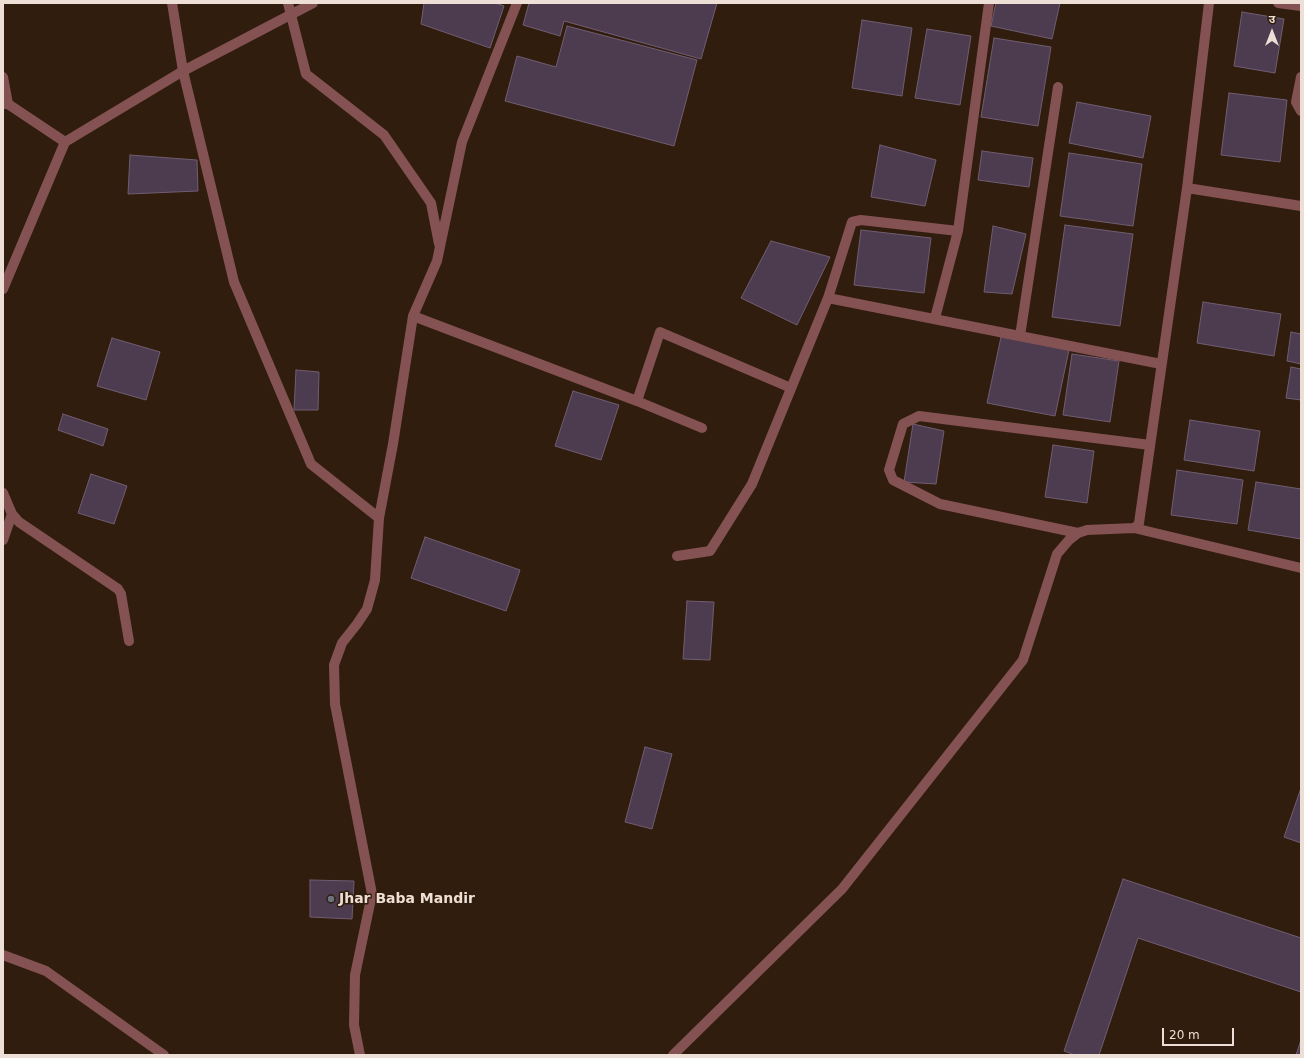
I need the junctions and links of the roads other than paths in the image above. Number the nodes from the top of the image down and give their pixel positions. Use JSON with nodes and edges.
{"nodes":[{"id":1,"x":172,"y":3,"type":"edge"},
{"id":2,"x":288,"y":3,"type":"edge"},
{"id":3,"x":313,"y":3,"type":"edge"},
{"id":4,"x":517,"y":3,"type":"edge"},
{"id":5,"x":989,"y":3,"type":"edge"},
{"id":6,"x":1209,"y":3,"type":"edge"},
{"id":7,"x":1278,"y":3,"type":"edge"},
{"id":8,"x":1301,"y":6,"type":"edge"},
{"id":9,"x":290,"y":16,"type":"junction"},
{"id":10,"x":183,"y":71,"type":"junction"},
{"id":11,"x":1301,"y":76,"type":"edge"},
{"id":12,"x":3,"y":77,"type":"edge"},
{"id":13,"x":1058,"y":87,"type":"dead end"},
{"id":14,"x":5,"y":104,"type":"edge"},
{"id":15,"x":1301,"y":111,"type":"edge"},
{"id":16,"x":65,"y":142,"type":"junction"},
{"id":17,"x":1187,"y":188,"type":"junction"},
{"id":18,"x":1301,"y":206,"type":"edge"},
{"id":19,"x":958,"y":231,"type":"junction"},
{"id":20,"x":440,"y":248,"type":"junction"},
{"id":21,"x":3,"y":289,"type":"edge"},
{"id":22,"x":828,"y":298,"type":"junction"},
{"id":23,"x":414,"y":316,"type":"junction"},
{"id":24,"x":935,"y":318,"type":"junction"},
{"id":25,"x":1020,"y":336,"type":"junction"},
{"id":26,"x":1161,"y":364,"type":"junction"},
{"id":27,"x":791,"y":388,"type":"junction"},
{"id":28,"x":637,"y":401,"type":"junction"},
{"id":29,"x":702,"y":428,"type":"dead end"},
{"id":30,"x":1150,"y":445,"type":"junction"},
{"id":31,"x":3,"y":493,"type":"edge"},
{"id":32,"x":12,"y":514,"type":"junction"},
{"id":33,"x":378,"y":518,"type":"junction"},
{"id":34,"x":1134,"y":528,"type":"junction"},
{"id":35,"x":1078,"y":533,"type":"junction"},
{"id":36,"x":3,"y":540,"type":"edge"},
{"id":37,"x":677,"y":556,"type":"dead end"},
{"id":38,"x":1301,"y":568,"type":"edge"},
{"id":39,"x":129,"y":641,"type":"dead end"},
{"id":40,"x":3,"y":955,"type":"edge"},
{"id":41,"x":164,"y":1055,"type":"edge"},
{"id":42,"x":360,"y":1055,"type":"edge"},
{"id":43,"x":673,"y":1055,"type":"edge"}],
"edges":[{"from":1,"to":10,"type":"street"},
{"from":2,"to":9,"type":"street"},
{"from":3,"to":9,"type":"street"},
{"from":4,"to":20,"type":"street"},
{"from":5,"to":19,"type":"street"},
{"from":6,"to":17,"type":"street"},
{"from":7,"to":8,"type":"street"},
{"from":9,"to":10,"type":"street"},
{"from":9,"to":20,"type":"street"},
{"from":10,"to":16,"type":"street"},
{"from":10,"to":33,"type":"street"},
{"from":11,"to":15,"type":"street"},
{"from":12,"to":14,"type":"street"},
{"from":13,"to":25,"type":"street"},
{"from":14,"to":16,"type":"street"},
{"from":16,"to":21,"type":"street"},
{"from":17,"to":18,"type":"street"},
{"from":17,"to":26,"type":"street"},
{"from":19,"to":22,"type":"street"},
{"from":19,"to":24,"type":"street"},
{"from":20,"to":23,"type":"street"},
{"from":22,"to":24,"type":"street"},
{"from":22,"to":27,"type":"street"},
{"from":23,"to":28,"type":"street"},
{"from":23,"to":33,"type":"street"},
{"from":24,"to":25,"type":"street"},
{"from":25,"to":26,"type":"street"},
{"from":26,"to":30,"type":"street"},
{"from":27,"to":28,"type":"street"},
{"from":27,"to":37,"type":"street"},
{"from":28,"to":29,"type":"street"},
{"from":30,"to":34,"type":"street"},
{"from":30,"to":35,"type":"street"},
{"from":31,"to":32,"type":"street"},
{"from":32,"to":36,"type":"street"},
{"from":32,"to":39,"type":"street"},
{"from":33,"to":42,"type":"street"},
{"from":34,"to":35,"type":"street"},
{"from":34,"to":38,"type":"street"},
{"from":35,"to":43,"type":"street"},
{"from":40,"to":41,"type":"street"}]}
